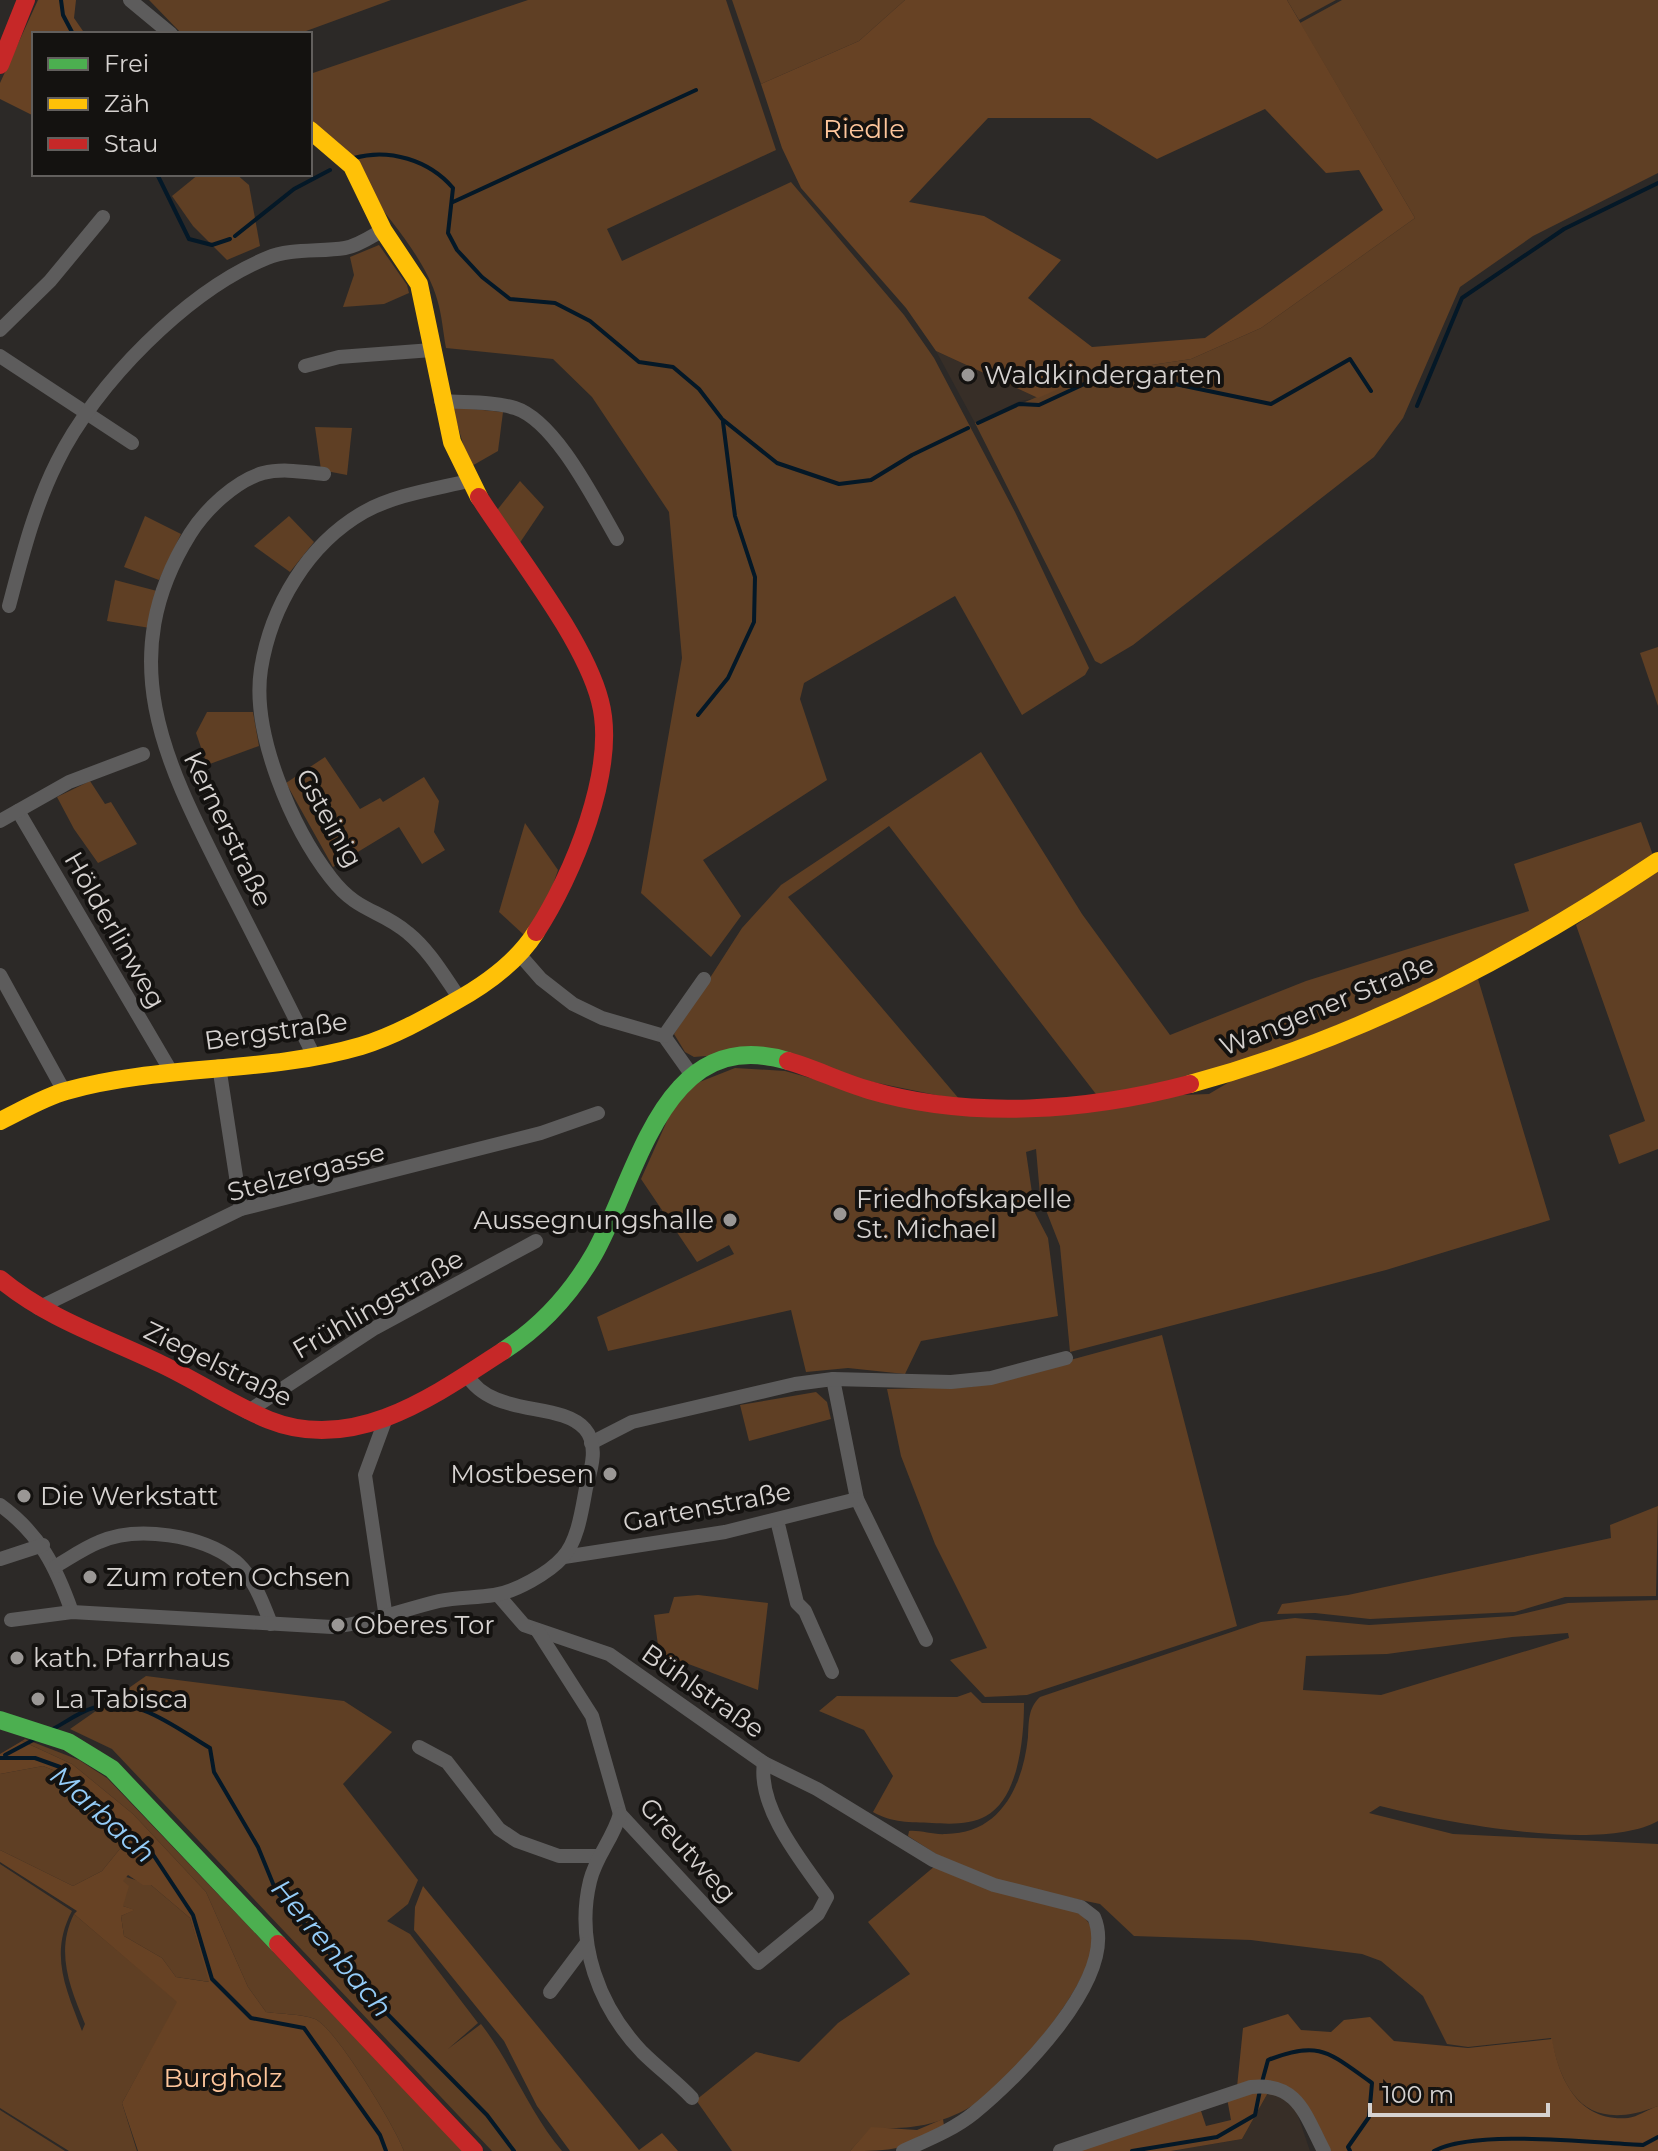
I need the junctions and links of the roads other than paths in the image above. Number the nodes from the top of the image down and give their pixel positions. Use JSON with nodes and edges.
{"nodes":[{"id":1,"x":13,"y":0,"type":"edge"},
{"id":2,"x":26,"y":0,"type":"edge"},
{"id":3,"x":130,"y":0,"type":"edge"},
{"id":4,"x":0,"y":32,"type":"edge"},
{"id":5,"x":169,"y":32,"type":"edge"},
{"id":6,"x":0,"y":65,"type":"edge"},
{"id":7,"x":312,"y":132,"type":"edge"},
{"id":8,"x":103,"y":217,"type":"dead end"},
{"id":9,"x":383,"y":230,"type":"junction"},
{"id":10,"x":0,"y":330,"type":"edge"},
{"id":11,"x":432,"y":350,"type":"junction"},
{"id":12,"x":0,"y":356,"type":"edge"},
{"id":13,"x":305,"y":366,"type":"dead end"},
{"id":14,"x":441,"y":401,"type":"junction"},
{"id":15,"x":88,"y":412,"type":"junction"},
{"id":16,"x":132,"y":443,"type":"dead end"},
{"id":17,"x":324,"y":474,"type":"dead end"},
{"id":18,"x":468,"y":481,"type":"junction"},
{"id":19,"x":617,"y":539,"type":"dead end"},
{"id":20,"x":9,"y":606,"type":"dead end"},
{"id":21,"x":143,"y":754,"type":"dead end"},
{"id":22,"x":18,"y":811,"type":"junction"},
{"id":23,"x":0,"y":821,"type":"edge"},
{"id":24,"x":1658,"y":861,"type":"edge"},
{"id":25,"x":520,"y":955,"type":"junction"},
{"id":26,"x":0,"y":975,"type":"edge"},
{"id":27,"x":704,"y":979,"type":"dead end"},
{"id":28,"x":460,"y":999,"type":"junction"},
{"id":29,"x":664,"y":1036,"type":"junction"},
{"id":30,"x":314,"y":1056,"type":"junction"},
{"id":31,"x":219,"y":1066,"type":"junction"},
{"id":32,"x":172,"y":1073,"type":"junction"},
{"id":33,"x":691,"y":1074,"type":"junction"},
{"id":34,"x":64,"y":1091,"type":"junction"},
{"id":35,"x":598,"y":1113,"type":"dead end"},
{"id":36,"x":0,"y":1121,"type":"edge"},
{"id":37,"x":241,"y":1209,"type":"junction"},
{"id":38,"x":536,"y":1241,"type":"dead end"},
{"id":39,"x":0,"y":1279,"type":"edge"},
{"id":40,"x":38,"y":1308,"type":"junction"},
{"id":41,"x":1066,"y":1358,"type":"dead end"},
{"id":42,"x":466,"y":1374,"type":"junction"},
{"id":43,"x":833,"y":1379,"type":"junction"},
{"id":44,"x":247,"y":1412,"type":"junction"},
{"id":45,"x":386,"y":1418,"type":"junction"},
{"id":46,"x":591,"y":1443,"type":"junction"},
{"id":47,"x":857,"y":1499,"type":"junction"},
{"id":48,"x":0,"y":1505,"type":"edge"},
{"id":49,"x":777,"y":1520,"type":"junction"},
{"id":50,"x":43,"y":1545,"type":"junction"},
{"id":51,"x":564,"y":1557,"type":"junction"},
{"id":52,"x":0,"y":1559,"type":"edge"},
{"id":53,"x":56,"y":1566,"type":"junction"},
{"id":54,"x":498,"y":1595,"type":"junction"},
{"id":55,"x":72,"y":1612,"type":"junction"},
{"id":56,"x":386,"y":1618,"type":"junction"},
{"id":57,"x":11,"y":1620,"type":"dead end"},
{"id":58,"x":271,"y":1624,"type":"junction"},
{"id":59,"x":537,"y":1630,"type":"junction"},
{"id":60,"x":926,"y":1640,"type":"dead end"},
{"id":61,"x":832,"y":1672,"type":"dead end"},
{"id":62,"x":0,"y":1720,"type":"edge"},
{"id":63,"x":419,"y":1747,"type":"dead end"},
{"id":64,"x":764,"y":1763,"type":"junction"},
{"id":65,"x":620,"y":1814,"type":"junction"},
{"id":66,"x":597,"y":1856,"type":"junction"},
{"id":67,"x":586,"y":1944,"type":"junction"},
{"id":68,"x":550,"y":1992,"type":"dead end"},
{"id":69,"x":692,"y":2098,"type":"dead end"},
{"id":70,"x":474,"y":2151,"type":"edge"},
{"id":71,"x":903,"y":2151,"type":"edge"},
{"id":72,"x":1060,"y":2151,"type":"edge"},
{"id":73,"x":1324,"y":2151,"type":"edge"}],
"edges":[{"from":1,"to":4,"type":"street"},
{"from":2,"to":6,"type":"street"},
{"from":3,"to":5,"type":"street"},
{"from":7,"to":9,"type":"street","name":"Bergstraße"},
{"from":8,"to":10,"type":"street"},
{"from":9,"to":11,"type":"street","name":"Bergstraße"},
{"from":9,"to":15,"type":"street"},
{"from":11,"to":13,"type":"street"},
{"from":11,"to":14,"type":"street","name":"Bergstraße"},
{"from":12,"to":15,"type":"street"},
{"from":14,"to":18,"type":"street","name":"Bergstraße"},
{"from":14,"to":19,"type":"street"},
{"from":15,"to":16,"type":"street"},
{"from":15,"to":20,"type":"street"},
{"from":17,"to":30,"type":"street","name":"Kernerstraße"},
{"from":18,"to":25,"type":"street","name":"Bergstraße"},
{"from":18,"to":28,"type":"street","name":"Gsteinig"},
{"from":21,"to":22,"type":"street"},
{"from":22,"to":23,"type":"street"},
{"from":22,"to":32,"type":"street","name":"Hölderlinweg"},
{"from":24,"to":33,"type":"street","name":"Wangener Straße"},
{"from":25,"to":28,"type":"street","name":"Bergstraße"},
{"from":25,"to":29,"type":"street"},
{"from":26,"to":34,"type":"street"},
{"from":27,"to":29,"type":"street"},
{"from":28,"to":30,"type":"street","name":"Bergstraße"},
{"from":29,"to":33,"type":"street"},
{"from":30,"to":31,"type":"street","name":"Bergstraße"},
{"from":31,"to":32,"type":"street","name":"Bergstraße"},
{"from":31,"to":37,"type":"street"},
{"from":32,"to":34,"type":"street","name":"Bergstraße"},
{"from":33,"to":42,"type":"street","name":"Wangener Straße"},
{"from":34,"to":36,"type":"street","name":"Bergstraße"},
{"from":35,"to":37,"type":"street","name":"Stelzergasse"},
{"from":37,"to":40,"type":"street","name":"Stelzergasse"},
{"from":38,"to":44,"type":"street","name":"Frühlingstraße"},
{"from":39,"to":40,"type":"street","name":"Ziegelstraße"},
{"from":40,"to":44,"type":"street","name":"Ziegelstraße"},
{"from":41,"to":43,"type":"street"},
{"from":42,"to":45,"type":"street","name":"Ziegelstraße"},
{"from":42,"to":46,"type":"street"},
{"from":43,"to":46,"type":"street"},
{"from":43,"to":47,"type":"street"},
{"from":44,"to":45,"type":"street","name":"Ziegelstraße"},
{"from":45,"to":56,"type":"street"},
{"from":46,"to":51,"type":"street"},
{"from":47,"to":49,"type":"street","name":"Gartenstraße"},
{"from":47,"to":60,"type":"street"},
{"from":48,"to":50,"type":"street"},
{"from":49,"to":51,"type":"street","name":"Gartenstraße"},
{"from":49,"to":61,"type":"street"},
{"from":50,"to":52,"type":"street"},
{"from":50,"to":53,"type":"street"},
{"from":51,"to":54,"type":"street"},
{"from":53,"to":55,"type":"street"},
{"from":53,"to":58,"type":"street"},
{"from":54,"to":56,"type":"street"},
{"from":54,"to":59,"type":"street","name":"Bühlstraße"},
{"from":55,"to":57,"type":"street"},
{"from":55,"to":58,"type":"street"},
{"from":56,"to":58,"type":"street"},
{"from":59,"to":64,"type":"street","name":"Bühlstraße"},
{"from":59,"to":65,"type":"street","name":"Greutweg"},
{"from":62,"to":70,"type":"street"},
{"from":63,"to":66,"type":"street"},
{"from":64,"to":65,"type":"street","name":"Greutweg"},
{"from":64,"to":71,"type":"street","name":"Bühlstraße"},
{"from":65,"to":66,"type":"street"},
{"from":66,"to":67,"type":"street"},
{"from":67,"to":68,"type":"street"},
{"from":67,"to":69,"type":"street"},
{"from":72,"to":73,"type":"street"}]}
